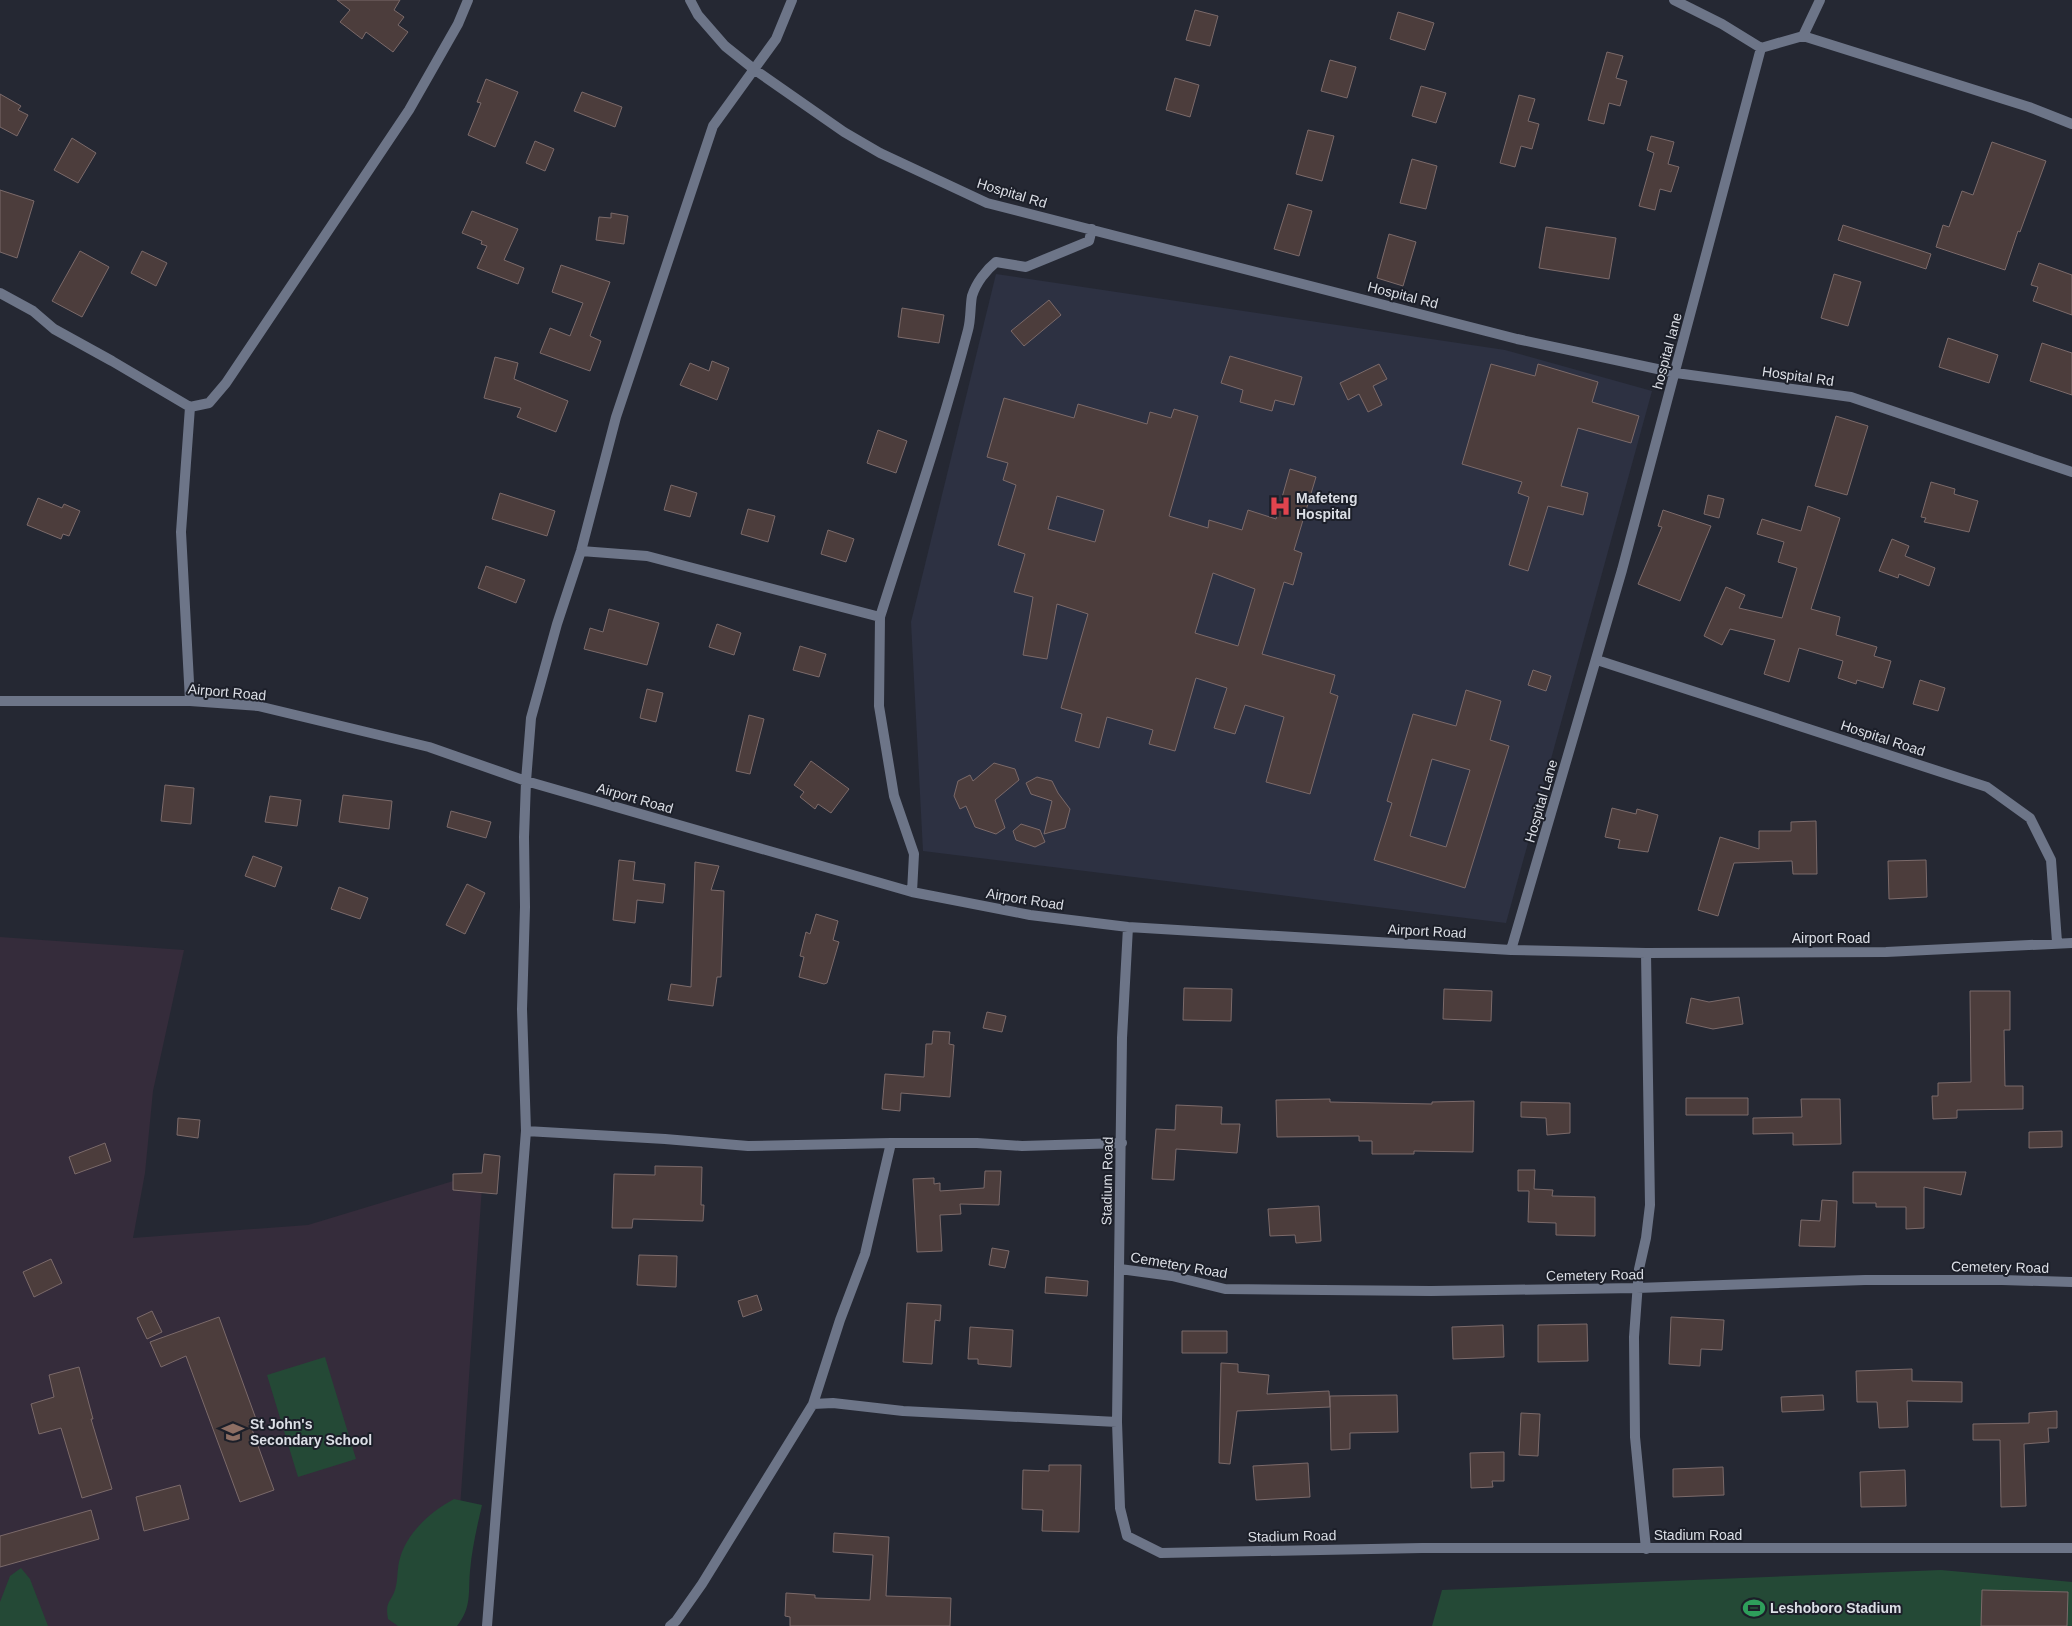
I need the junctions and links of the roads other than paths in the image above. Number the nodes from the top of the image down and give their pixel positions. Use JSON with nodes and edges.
{"nodes":[{"id":1,"x":468,"y":0,"type":"edge"},
{"id":2,"x":690,"y":0,"type":"edge"},
{"id":3,"x":792,"y":0,"type":"edge"},
{"id":4,"x":1674,"y":0,"type":"edge"},
{"id":5,"x":1820,"y":0,"type":"edge"},
{"id":6,"x":1802,"y":36,"type":"junction"},
{"id":7,"x":1761,"y":48,"type":"junction"},
{"id":8,"x":755,"y":70,"type":"junction"},
{"id":9,"x":2072,"y":124,"type":"edge"},
{"id":10,"x":1092,"y":229,"type":"junction"},
{"id":11,"x":0,"y":293,"type":"edge"},
{"id":12,"x":1676,"y":373,"type":"junction"},
{"id":13,"x":190,"y":407,"type":"junction"},
{"id":14,"x":2072,"y":472,"type":"edge"},
{"id":15,"x":581,"y":551,"type":"junction"},
{"id":16,"x":880,"y":617,"type":"junction"},
{"id":17,"x":1597,"y":660,"type":"junction"},
{"id":18,"x":0,"y":701,"type":"edge"},
{"id":19,"x":190,"y":701,"type":"junction"},
{"id":20,"x":526,"y":782,"type":"junction"},
{"id":21,"x":912,"y":892,"type":"junction"},
{"id":22,"x":1128,"y":927,"type":"junction"},
{"id":23,"x":2057,"y":942,"type":"junction"},
{"id":24,"x":2072,"y":943,"type":"edge"},
{"id":25,"x":1511,"y":950,"type":"junction"},
{"id":26,"x":1646,"y":953,"type":"junction"},
{"id":27,"x":526,"y":1131,"type":"junction"},
{"id":28,"x":891,"y":1143,"type":"junction"},
{"id":29,"x":1122,"y":1143,"type":"junction"},
{"id":30,"x":1120,"y":1269,"type":"junction"},
{"id":31,"x":2072,"y":1282,"type":"edge"},
{"id":32,"x":1637,"y":1288,"type":"junction"},
{"id":33,"x":813,"y":1404,"type":"junction"},
{"id":34,"x":1117,"y":1422,"type":"junction"},
{"id":35,"x":2072,"y":1548,"type":"edge"},
{"id":36,"x":1646,"y":1549,"type":"junction"},
{"id":37,"x":487,"y":1626,"type":"edge"},
{"id":38,"x":670,"y":1626,"type":"edge"}],
"edges":[{"from":1,"to":13,"type":"street"},
{"from":2,"to":8,"type":"street","name":"Hospital Rd"},
{"from":3,"to":8,"type":"street"},
{"from":4,"to":7,"type":"street"},
{"from":5,"to":6,"type":"street"},
{"from":6,"to":7,"type":"street"},
{"from":6,"to":9,"type":"street"},
{"from":7,"to":12,"type":"street","name":"hospital lane"},
{"from":8,"to":10,"type":"street","name":"Hospital Rd"},
{"from":8,"to":15,"type":"street"},
{"from":10,"to":12,"type":"street","name":"Hospital Rd"},
{"from":10,"to":16,"type":"street"},
{"from":11,"to":13,"type":"street"},
{"from":12,"to":14,"type":"street","name":"Hospital Rd"},
{"from":12,"to":17,"type":"street","name":"hospital lane"},
{"from":13,"to":19,"type":"street"},
{"from":15,"to":16,"type":"street"},
{"from":15,"to":20,"type":"street"},
{"from":16,"to":21,"type":"street"},
{"from":17,"to":23,"type":"street","name":"Hospital Road"},
{"from":17,"to":25,"type":"street","name":"Hospital Lane"},
{"from":18,"to":19,"type":"street","name":"Airport Road"},
{"from":19,"to":20,"type":"street","name":"Airport Road"},
{"from":20,"to":21,"type":"street","name":"Airport Road"},
{"from":20,"to":27,"type":"street"},
{"from":21,"to":22,"type":"street","name":"Airport Road"},
{"from":22,"to":25,"type":"street","name":"Airport Road"},
{"from":22,"to":29,"type":"street","name":"Stadium Road"},
{"from":23,"to":24,"type":"street","name":"Airport Road"},
{"from":23,"to":26,"type":"street","name":"Airport Road"},
{"from":25,"to":26,"type":"street","name":"Airport Road"},
{"from":26,"to":32,"type":"street"},
{"from":27,"to":28,"type":"street"},
{"from":27,"to":37,"type":"street"},
{"from":28,"to":29,"type":"street"},
{"from":28,"to":33,"type":"street"},
{"from":29,"to":30,"type":"street","name":"Stadium Road"},
{"from":30,"to":32,"type":"street","name":"Cemetery Road"},
{"from":30,"to":34,"type":"street","name":"Stadium Road"},
{"from":31,"to":32,"type":"street","name":"Cemetery Road"},
{"from":32,"to":36,"type":"street"},
{"from":33,"to":34,"type":"street"},
{"from":33,"to":38,"type":"street"},
{"from":34,"to":36,"type":"street","name":"Stadium Road"},
{"from":35,"to":36,"type":"street","name":"Stadium Road"}]}
